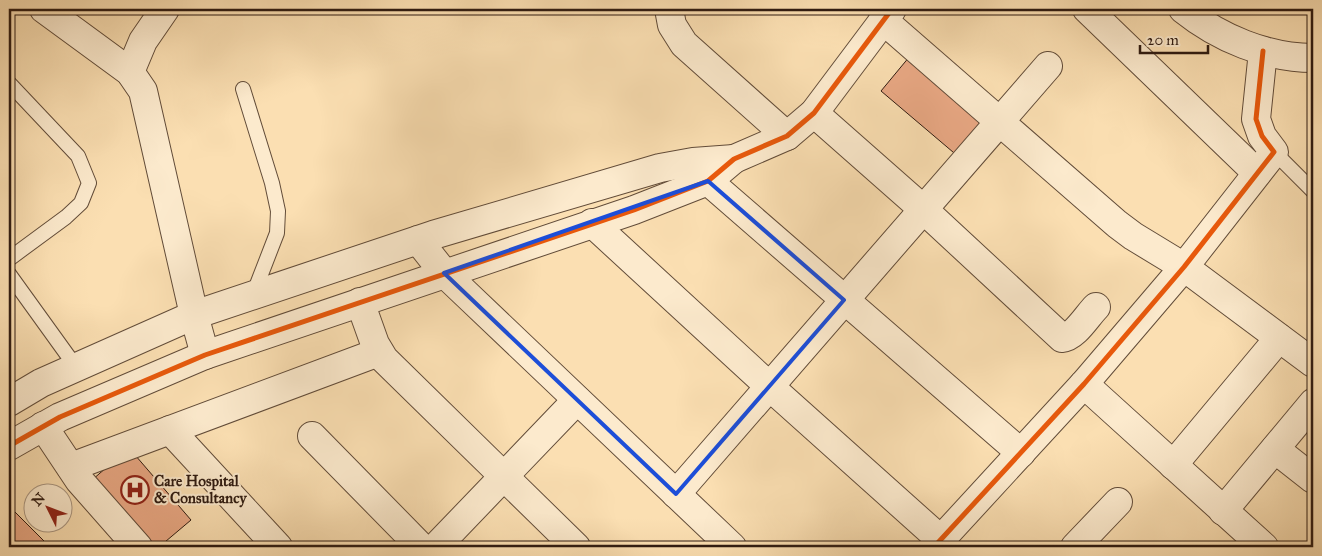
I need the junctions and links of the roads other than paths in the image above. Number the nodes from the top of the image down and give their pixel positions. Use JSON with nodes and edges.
{"nodes":[{"id":1,"x":44,"y":9,"type":"edge"},
{"id":2,"x":165,"y":9,"type":"edge"},
{"id":3,"x":669,"y":9,"type":"edge"},
{"id":4,"x":1087,"y":9,"type":"edge"},
{"id":5,"x":1183,"y":9,"type":"edge"},
{"id":6,"x":887,"y":14,"type":"edge"},
{"id":7,"x":1263,"y":51,"type":"junction"},
{"id":8,"x":1313,"y":58,"type":"edge"},
{"id":9,"x":1048,"y":66,"type":"dead end"},
{"id":10,"x":130,"y":72,"type":"junction"},
{"id":11,"x":9,"y":84,"type":"edge"},
{"id":12,"x":243,"y":89,"type":"dead end"},
{"id":13,"x":814,"y":113,"type":"junction"},
{"id":14,"x":1001,"y":121,"type":"junction"},
{"id":15,"x":787,"y":136,"type":"junction"},
{"id":16,"x":1274,"y":152,"type":"junction"},
{"id":17,"x":700,"y":171,"type":"junction"},
{"id":18,"x":1257,"y":174,"type":"junction"},
{"id":19,"x":1313,"y":192,"type":"edge"},
{"id":20,"x":924,"y":210,"type":"junction"},
{"id":21,"x":592,"y":224,"type":"junction"},
{"id":22,"x":418,"y":240,"type":"junction"},
{"id":23,"x":9,"y":259,"type":"edge"},
{"id":24,"x":1184,"y":267,"type":"junction"},
{"id":25,"x":9,"y":274,"type":"edge"},
{"id":26,"x":444,"y":274,"type":"junction"},
{"id":27,"x":253,"y":296,"type":"junction"},
{"id":28,"x":844,"y":300,"type":"junction"},
{"id":29,"x":360,"y":302,"type":"junction"},
{"id":30,"x":1096,"y":307,"type":"dead end"},
{"id":31,"x":194,"y":315,"type":"junction"},
{"id":32,"x":1279,"y":338,"type":"junction"},
{"id":33,"x":379,"y":352,"type":"junction"},
{"id":34,"x":205,"y":355,"type":"junction"},
{"id":35,"x":1313,"y":363,"type":"edge"},
{"id":36,"x":76,"y":367,"type":"junction"},
{"id":37,"x":1084,"y":384,"type":"junction"},
{"id":38,"x":769,"y":386,"type":"junction"},
{"id":39,"x":577,"y":400,"type":"junction"},
{"id":40,"x":9,"y":402,"type":"edge"},
{"id":41,"x":1313,"y":403,"type":"edge"},
{"id":42,"x":43,"y":426,"type":"junction"},
{"id":43,"x":170,"y":430,"type":"junction"},
{"id":44,"x":312,"y":436,"type":"dead end"},
{"id":45,"x":9,"y":446,"type":"edge"},
{"id":46,"x":1275,"y":449,"type":"junction"},
{"id":47,"x":1021,"y":453,"type":"junction"},
{"id":48,"x":1173,"y":465,"type":"junction"},
{"id":49,"x":71,"y":467,"type":"junction"},
{"id":50,"x":504,"y":476,"type":"junction"},
{"id":51,"x":1313,"y":479,"type":"edge"},
{"id":52,"x":676,"y":494,"type":"junction"},
{"id":53,"x":1118,"y":502,"type":"dead end"},
{"id":54,"x":1223,"y":511,"type":"junction"},
{"id":55,"x":938,"y":544,"type":"edge"},
{"id":56,"x":138,"y":547,"type":"edge"},
{"id":57,"x":278,"y":547,"type":"edge"},
{"id":58,"x":421,"y":547,"type":"edge"},
{"id":59,"x":436,"y":547,"type":"edge"},
{"id":60,"x":576,"y":547,"type":"edge"},
{"id":61,"x":732,"y":547,"type":"edge"},
{"id":62,"x":1075,"y":547,"type":"edge"},
{"id":63,"x":1264,"y":547,"type":"edge"}],
"edges":[{"from":1,"to":10,"type":"street"},
{"from":2,"to":10,"type":"street"},
{"from":3,"to":15,"type":"street"},
{"from":4,"to":18,"type":"street"},
{"from":5,"to":7,"type":"street"},
{"from":6,"to":13,"type":"street"},
{"from":6,"to":14,"type":"street"},
{"from":7,"to":8,"type":"street"},
{"from":7,"to":16,"type":"street"},
{"from":9,"to":14,"type":"street"},
{"from":10,"to":31,"type":"street"},
{"from":11,"to":23,"type":"lane"},
{"from":12,"to":27,"type":"lane"},
{"from":13,"to":15,"type":"street"},
{"from":13,"to":20,"type":"street"},
{"from":14,"to":20,"type":"street"},
{"from":14,"to":24,"type":"street"},
{"from":15,"to":17,"type":"street"},
{"from":16,"to":18,"type":"street"},
{"from":16,"to":19,"type":"lane"},
{"from":17,"to":21,"type":"street"},
{"from":17,"to":22,"type":"street"},
{"from":17,"to":28,"type":"street"},
{"from":18,"to":24,"type":"street"},
{"from":20,"to":28,"type":"street"},
{"from":20,"to":30,"type":"street"},
{"from":21,"to":26,"type":"street"},
{"from":21,"to":38,"type":"street"},
{"from":22,"to":26,"type":"street"},
{"from":22,"to":27,"type":"street"},
{"from":24,"to":32,"type":"street"},
{"from":24,"to":37,"type":"street"},
{"from":25,"to":36,"type":"lane"},
{"from":26,"to":29,"type":"street"},
{"from":26,"to":39,"type":"street"},
{"from":27,"to":31,"type":"street"},
{"from":28,"to":38,"type":"street"},
{"from":28,"to":47,"type":"street"},
{"from":29,"to":33,"type":"street"},
{"from":29,"to":34,"type":"street"},
{"from":31,"to":34,"type":"street"},
{"from":31,"to":36,"type":"street"},
{"from":32,"to":35,"type":"street"},
{"from":32,"to":48,"type":"street"},
{"from":33,"to":43,"type":"street"},
{"from":33,"to":50,"type":"street"},
{"from":34,"to":42,"type":"street"},
{"from":36,"to":40,"type":"street"},
{"from":37,"to":47,"type":"street"},
{"from":37,"to":48,"type":"street"},
{"from":38,"to":52,"type":"street"},
{"from":38,"to":55,"type":"street"},
{"from":39,"to":50,"type":"street"},
{"from":39,"to":52,"type":"street"},
{"from":41,"to":46,"type":"street"},
{"from":42,"to":45,"type":"street"},
{"from":42,"to":49,"type":"street"},
{"from":43,"to":49,"type":"street"},
{"from":43,"to":57,"type":"street"},
{"from":44,"to":58,"type":"street"},
{"from":46,"to":51,"type":"street"},
{"from":46,"to":54,"type":"street"},
{"from":47,"to":55,"type":"street"},
{"from":48,"to":54,"type":"street"},
{"from":49,"to":56,"type":"street"},
{"from":50,"to":59,"type":"street"},
{"from":50,"to":60,"type":"street"},
{"from":52,"to":61,"type":"street"},
{"from":53,"to":62,"type":"street"},
{"from":54,"to":63,"type":"street"}]}
